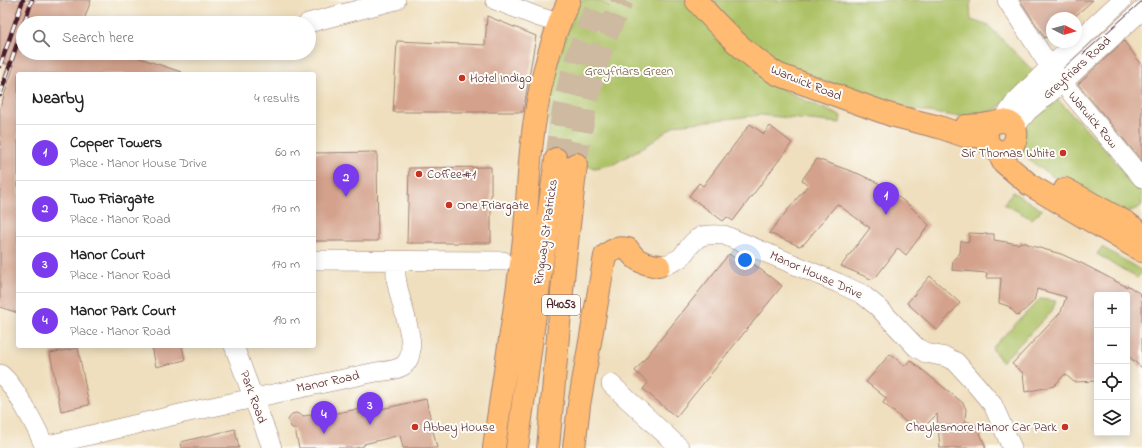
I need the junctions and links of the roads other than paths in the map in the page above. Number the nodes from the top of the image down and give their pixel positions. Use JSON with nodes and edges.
{"nodes":[{"id":1,"x":396,"y":0,"type":"edge"},
{"id":2,"x":495,"y":0,"type":"edge"},
{"id":3,"x":569,"y":0,"type":"edge"},
{"id":4,"x":696,"y":0,"type":"edge"},
{"id":5,"x":1007,"y":0,"type":"edge"},
{"id":6,"x":1122,"y":0,"type":"edge"},
{"id":7,"x":1142,"y":10,"type":"edge"},
{"id":8,"x":316,"y":21,"type":"edge"},
{"id":9,"x":558,"y":23,"type":"junction"},
{"id":10,"x":1050,"y":67,"type":"junction"},
{"id":11,"x":1063,"y":82,"type":"junction"},
{"id":12,"x":1001,"y":134,"type":"junction"},
{"id":13,"x":1142,"y":178,"type":"edge"},
{"id":14,"x":1142,"y":234,"type":"edge"},
{"id":15,"x":524,"y":238,"type":"junction"},
{"id":16,"x":1142,"y":251,"type":"edge"},
{"id":17,"x":316,"y":260,"type":"edge"},
{"id":18,"x":399,"y":261,"type":"junction"},
{"id":19,"x":503,"y":261,"type":"junction"},
{"id":20,"x":659,"y":266,"type":"joint"},
{"id":21,"x":518,"y":284,"type":"junction"},
{"id":22,"x":235,"y":348,"type":"edge"},
{"id":23,"x":0,"y":374,"type":"edge"},
{"id":24,"x":611,"y":384,"type":"dead end"},
{"id":25,"x":253,"y":398,"type":"junction"},
{"id":26,"x":672,"y":446,"type":"edge"},
{"id":27,"x":45,"y":447,"type":"edge"},
{"id":28,"x":272,"y":448,"type":"edge"},
{"id":29,"x":494,"y":448,"type":"edge"},
{"id":30,"x":517,"y":448,"type":"edge"},
{"id":31,"x":548,"y":448,"type":"edge"},
{"id":32,"x":574,"y":448,"type":"edge"},
{"id":33,"x":1012,"y":448,"type":"edge"}],
"edges":[{"from":1,"to":8,"type":"street"},
{"from":2,"to":9,"type":"street"},
{"from":3,"to":9,"type":"main road"},
{"from":4,"to":12,"type":"main road","name":"Warwick Road"},
{"from":5,"to":10,"type":"street","name":"Warwick Row"},
{"from":6,"to":10,"type":"street","name":"Greyfriars Road"},
{"from":7,"to":11,"type":"street","name":"Greyfriars Road"},
{"from":9,"to":15,"type":"main road"},
{"from":10,"to":11,"type":"street","name":"Warwick Row"},
{"from":10,"to":12,"type":"street","name":"Greyfriars Road"},
{"from":11,"to":12,"type":"street","name":"Greyfriars Road"},
{"from":11,"to":13,"type":"street","name":"Warwick Row"},
{"from":12,"to":14,"type":"main road"},
{"from":12,"to":16,"type":"main road"},
{"from":15,"to":19,"type":"main road"},
{"from":15,"to":21,"type":"main road"},
{"from":17,"to":18,"type":"street"},
{"from":18,"to":19,"type":"street"},
{"from":18,"to":25,"type":"street","name":"Manor Road"},
{"from":19,"to":21,"type":"main road"},
{"from":20,"to":32,"type":"main road"},
{"from":20,"to":33,"type":"street","name":"Manor House Drive"},
{"from":21,"to":29,"type":"main road"},
{"from":22,"to":25,"type":"street","name":"Park Road"},
{"from":23,"to":27,"type":"street"},
{"from":24,"to":26,"type":"street"},
{"from":25,"to":27,"type":"street","name":"Manor Road"},
{"from":25,"to":28,"type":"street","name":"Park Road"},
{"from":30,"to":31,"type":"main road","name":"Ringway St Patricks","number":"A4053"}]}
